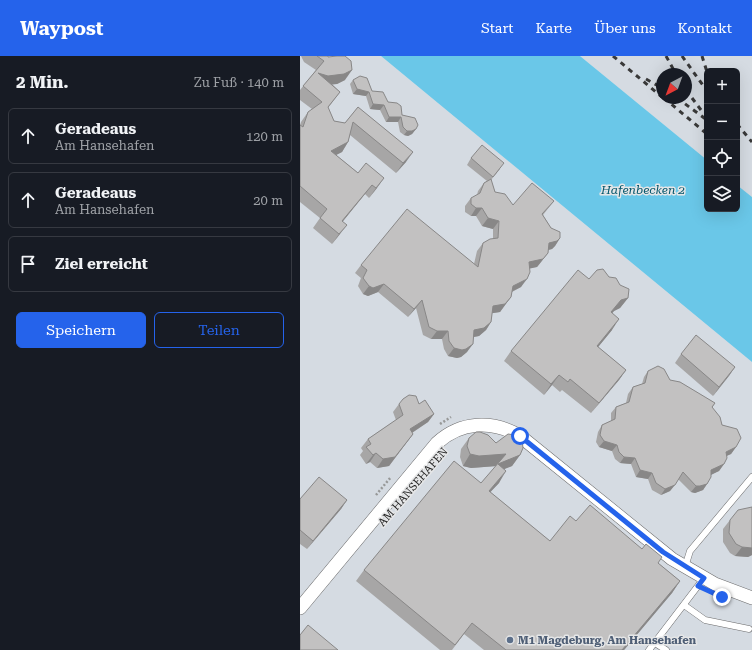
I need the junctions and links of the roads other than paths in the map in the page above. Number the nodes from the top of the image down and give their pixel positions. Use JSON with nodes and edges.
{"nodes":[{"id":1,"x":752,"y":477,"type":"edge"},
{"id":2,"x":685,"y":567,"type":"junction"},
{"id":3,"x":704,"y":578,"type":"junction"},
{"id":4,"x":752,"y":598,"type":"edge"},
{"id":5,"x":684,"y":605,"type":"junction"},
{"id":6,"x":300,"y":608,"type":"edge"},
{"id":7,"x":749,"y":629,"type":"dead end"},
{"id":8,"x":655,"y":643,"type":"junction"},
{"id":9,"x":649,"y":650,"type":"edge"},
{"id":10,"x":666,"y":650,"type":"edge"}],
"edges":[{"from":1,"to":2,"type":"lane"},
{"from":2,"to":3,"type":"street","name":"AM HANSEHAFEN"},
{"from":2,"to":6,"type":"street","name":"AM HANSEHAFEN"},
{"from":3,"to":4,"type":"street","name":"AM HANSEHAFEN"},
{"from":3,"to":5,"type":"lane"},
{"from":5,"to":7,"type":"lane"},
{"from":5,"to":8,"type":"lane"},
{"from":8,"to":9,"type":"lane"},
{"from":8,"to":10,"type":"lane"}]}
